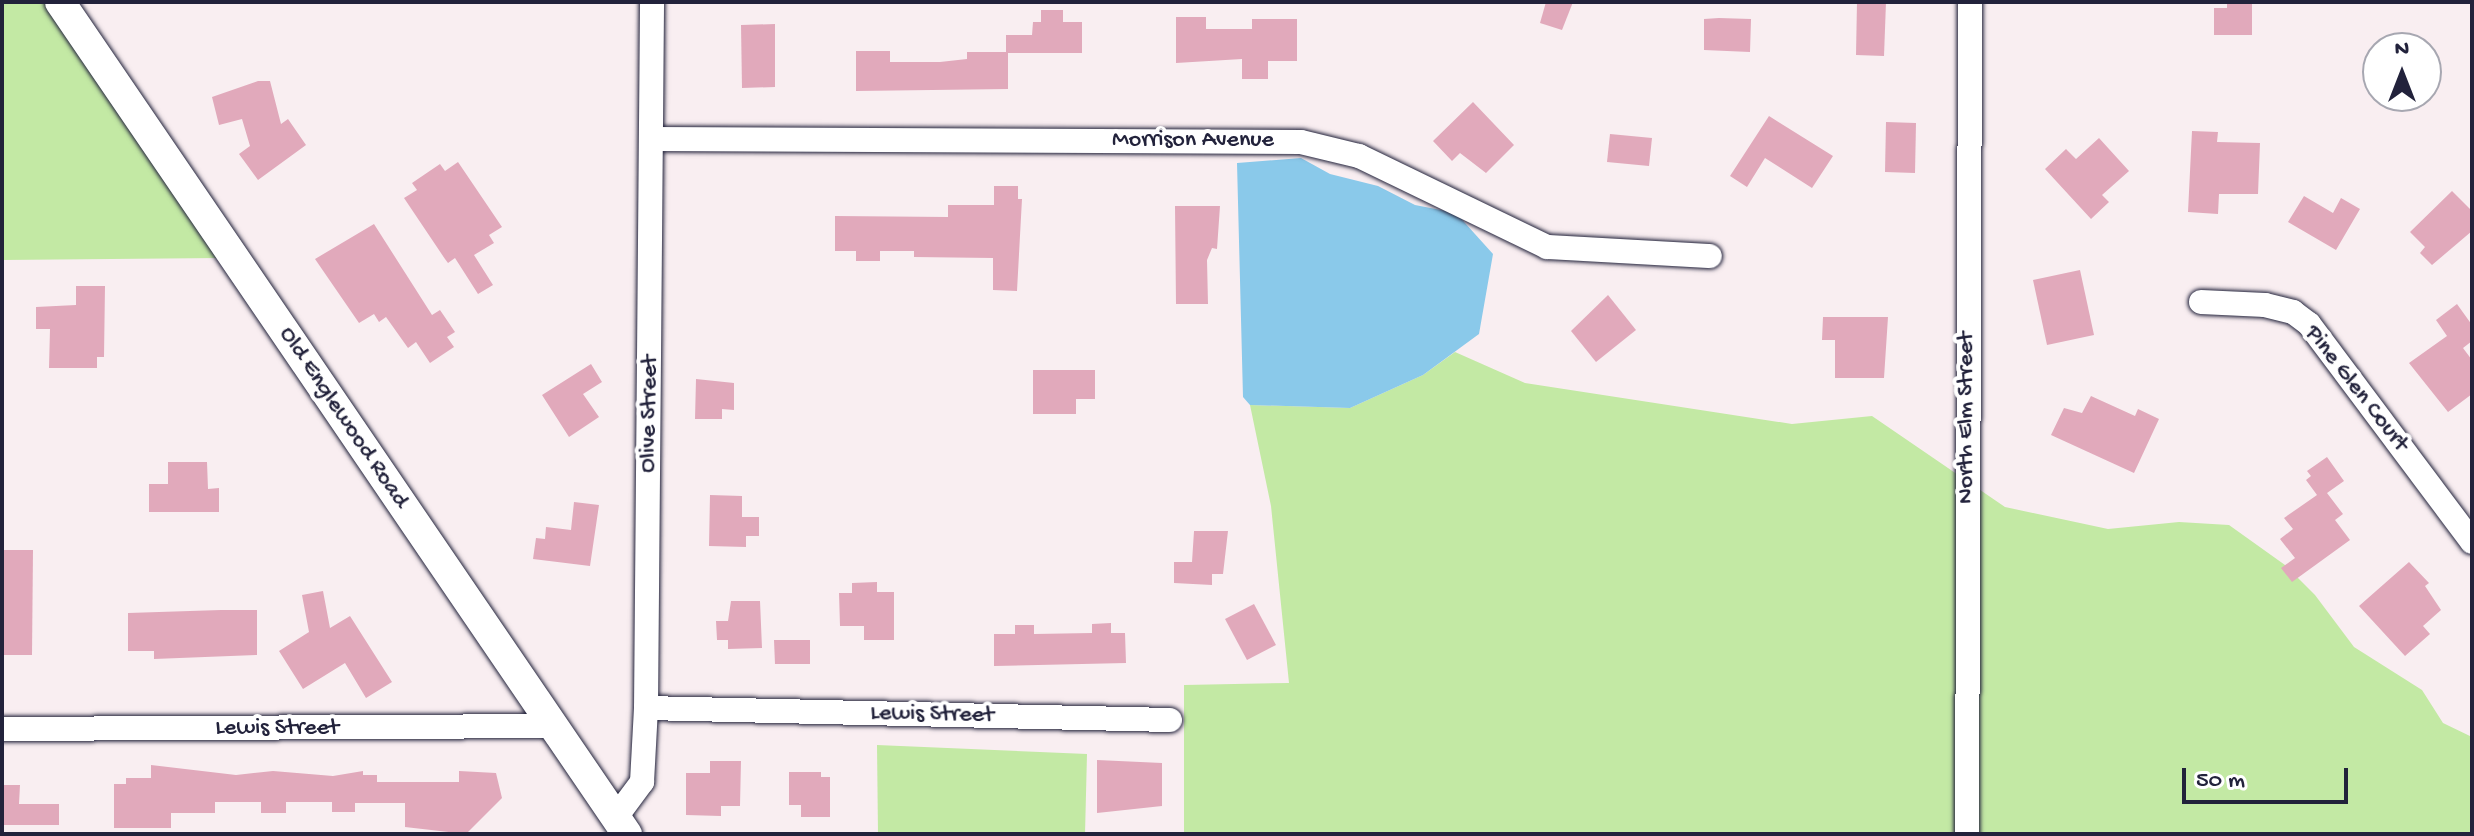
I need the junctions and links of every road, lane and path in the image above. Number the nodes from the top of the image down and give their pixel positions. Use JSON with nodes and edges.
{"nodes":[{"id":1,"x":60,"y":2,"type":"edge"},
{"id":2,"x":652,"y":2,"type":"edge"},
{"id":3,"x":1970,"y":2,"type":"edge"},
{"id":4,"x":653,"y":139,"type":"junction"},
{"id":5,"x":1710,"y":256,"type":"dead end"},
{"id":6,"x":2201,"y":302,"type":"dead end"},
{"id":7,"x":2472,"y":542,"type":"edge"},
{"id":8,"x":646,"y":708,"type":"junction"},
{"id":9,"x":1170,"y":720,"type":"dead end"},
{"id":10,"x":551,"y":726,"type":"junction"},
{"id":11,"x":2,"y":729,"type":"edge"},
{"id":12,"x":621,"y":826,"type":"edge"},
{"id":13,"x":1967,"y":834,"type":"edge"}],
"edges":[{"from":1,"to":10,"type":"street","name":"Old Englewood Road"},
{"from":2,"to":4,"type":"street","name":"Olive Street"},
{"from":3,"to":13,"type":"street","name":"North Elm Street"},
{"from":4,"to":5,"type":"street","name":"Morrison Avenue"},
{"from":4,"to":8,"type":"street","name":"Olive Street"},
{"from":6,"to":7,"type":"street","name":"Pine Glen Court"},
{"from":8,"to":9,"type":"street","name":"Lewis Street"},
{"from":8,"to":12,"type":"street","name":"Olive Street"},
{"from":10,"to":11,"type":"street","name":"Lewis Street"},
{"from":10,"to":12,"type":"street","name":"Old Englewood Road"}]}
